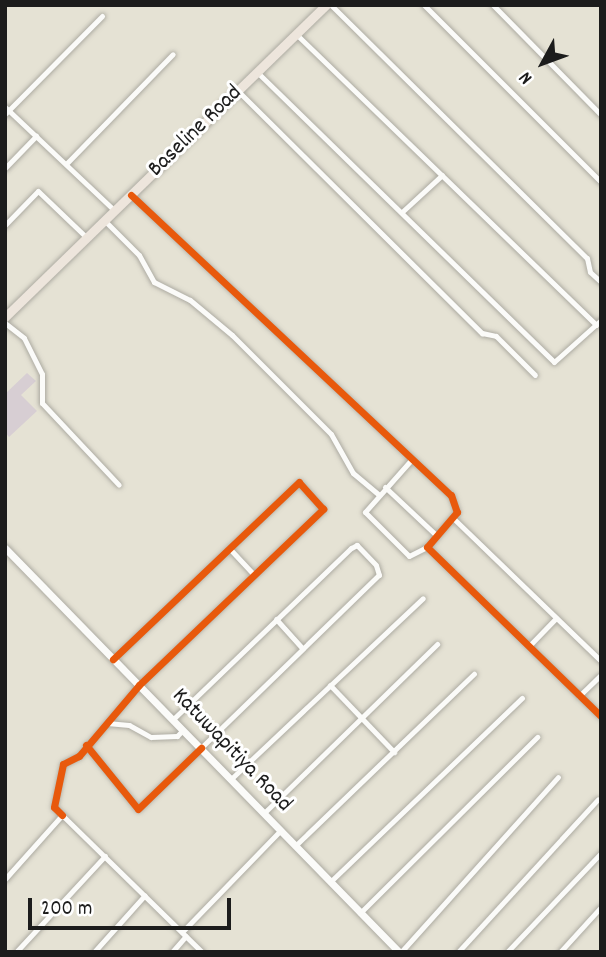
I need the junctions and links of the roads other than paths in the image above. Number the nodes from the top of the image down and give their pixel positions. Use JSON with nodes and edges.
{"nodes":[{"id":1,"x":326,"y":5,"type":"edge"},
{"id":2,"x":331,"y":5,"type":"edge"},
{"id":3,"x":424,"y":5,"type":"edge"},
{"id":4,"x":493,"y":5,"type":"edge"},
{"id":5,"x":102,"y":16,"type":"dead end"},
{"id":6,"x":296,"y":34,"type":"junction"},
{"id":7,"x":173,"y":54,"type":"dead end"},
{"id":8,"x":257,"y":72,"type":"junction"},
{"id":9,"x":238,"y":91,"type":"junction"},
{"id":10,"x":6,"y":110,"type":"edge"},
{"id":11,"x":601,"y":115,"type":"edge"},
{"id":12,"x":36,"y":136,"type":"junction"},
{"id":13,"x":66,"y":164,"type":"junction"},
{"id":14,"x":5,"y":168,"type":"edge"},
{"id":15,"x":442,"y":175,"type":"junction"},
{"id":16,"x":601,"y":183,"type":"edge"},
{"id":17,"x":131,"y":195,"type":"junction"},
{"id":18,"x":114,"y":211,"type":"junction"},
{"id":19,"x":403,"y":211,"type":"junction"},
{"id":20,"x":105,"y":221,"type":"junction"},
{"id":21,"x":5,"y":225,"type":"edge"},
{"id":22,"x":87,"y":237,"type":"junction"},
{"id":23,"x":601,"y":282,"type":"edge"},
{"id":24,"x":5,"y":317,"type":"edge"},
{"id":25,"x":5,"y":323,"type":"edge"},
{"id":26,"x":597,"y":324,"type":"edge"},
{"id":27,"x":601,"y":334,"type":"edge"},
{"id":28,"x":535,"y":375,"type":"dead end"},
{"id":29,"x":412,"y":459,"type":"junction"},
{"id":30,"x":119,"y":485,"type":"dead end"},
{"id":31,"x":385,"y":487,"type":"junction"},
{"id":32,"x":378,"y":494,"type":"junction"},
{"id":33,"x":453,"y":518,"type":"junction"},
{"id":34,"x":437,"y":536,"type":"junction"},
{"id":35,"x":427,"y":547,"type":"junction"},
{"id":36,"x":5,"y":548,"type":"edge"},
{"id":37,"x":229,"y":548,"type":"junction"},
{"id":38,"x":254,"y":575,"type":"junction"},
{"id":39,"x":423,"y":598,"type":"dead end"},
{"id":40,"x":556,"y":618,"type":"junction"},
{"id":41,"x":276,"y":619,"type":"junction"},
{"id":42,"x":437,"y":643,"type":"dead end"},
{"id":43,"x":529,"y":646,"type":"junction"},
{"id":44,"x":301,"y":647,"type":"junction"},
{"id":45,"x":113,"y":659,"type":"junction"},
{"id":46,"x":601,"y":661,"type":"edge"},
{"id":47,"x":474,"y":674,"type":"dead end"},
{"id":48,"x":601,"y":674,"type":"edge"},
{"id":49,"x":139,"y":685,"type":"junction"},
{"id":50,"x":330,"y":685,"type":"junction"},
{"id":51,"x":579,"y":696,"type":"junction"},
{"id":52,"x":523,"y":698,"type":"dead end"},
{"id":53,"x":601,"y":716,"type":"edge"},
{"id":54,"x":173,"y":719,"type":"junction"},
{"id":55,"x":363,"y":719,"type":"junction"},
{"id":56,"x":107,"y":723,"type":"junction"},
{"id":57,"x":183,"y":730,"type":"junction"},
{"id":58,"x":537,"y":737,"type":"dead end"},
{"id":59,"x":86,"y":746,"type":"junction"},
{"id":60,"x":201,"y":748,"type":"junction"},
{"id":61,"x":394,"y":752,"type":"junction"},
{"id":62,"x":558,"y":777,"type":"dead end"},
{"id":63,"x":232,"y":778,"type":"junction"},
{"id":64,"x":598,"y":799,"type":"dead end"},
{"id":65,"x":264,"y":813,"type":"junction"},
{"id":66,"x":62,"y":815,"type":"junction"},
{"id":67,"x":281,"y":830,"type":"junction"},
{"id":68,"x":296,"y":845,"type":"junction"},
{"id":69,"x":601,"y":853,"type":"edge"},
{"id":70,"x":105,"y":856,"type":"junction"},
{"id":71,"x":5,"y":879,"type":"edge"},
{"id":72,"x":330,"y":882,"type":"junction"},
{"id":73,"x":145,"y":895,"type":"junction"},
{"id":74,"x":601,"y":907,"type":"edge"},
{"id":75,"x":360,"y":913,"type":"junction"},
{"id":76,"x":184,"y":934,"type":"junction"},
{"id":77,"x":16,"y":952,"type":"edge"},
{"id":78,"x":94,"y":952,"type":"edge"},
{"id":79,"x":172,"y":952,"type":"edge"},
{"id":80,"x":202,"y":952,"type":"edge"},
{"id":81,"x":400,"y":952,"type":"edge"},
{"id":82,"x":458,"y":952,"type":"edge"},
{"id":83,"x":507,"y":952,"type":"edge"},
{"id":84,"x":560,"y":952,"type":"edge"}],
"edges":[{"from":1,"to":6,"type":"main road","name":"Baseline Road"},
{"from":2,"to":23,"type":"street"},
{"from":3,"to":16,"type":"street"},
{"from":4,"to":11,"type":"street"},
{"from":5,"to":10,"type":"street"},
{"from":6,"to":8,"type":"main road","name":"Baseline Road"},
{"from":6,"to":15,"type":"street"},
{"from":7,"to":13,"type":"street"},
{"from":8,"to":9,"type":"main road","name":"Baseline Road"},
{"from":8,"to":19,"type":"street"},
{"from":9,"to":17,"type":"main road","name":"Baseline Road"},
{"from":9,"to":28,"type":"street"},
{"from":10,"to":12,"type":"street"},
{"from":12,"to":13,"type":"street"},
{"from":12,"to":14,"type":"street"},
{"from":13,"to":18,"type":"street"},
{"from":15,"to":19,"type":"street"},
{"from":15,"to":26,"type":"street"},
{"from":17,"to":18,"type":"main road","name":"Baseline Road"},
{"from":17,"to":29,"type":"street"},
{"from":18,"to":20,"type":"main road","name":"Baseline Road"},
{"from":19,"to":26,"type":"street"},
{"from":20,"to":22,"type":"main road","name":"Baseline Road"},
{"from":20,"to":32,"type":"street"},
{"from":21,"to":22,"type":"street"},
{"from":22,"to":24,"type":"main road","name":"Baseline Road"},
{"from":25,"to":30,"type":"street"},
{"from":26,"to":27,"type":"street"},
{"from":29,"to":31,"type":"street"},
{"from":29,"to":33,"type":"street"},
{"from":31,"to":32,"type":"street"},
{"from":31,"to":34,"type":"street"},
{"from":32,"to":35,"type":"street"},
{"from":33,"to":34,"type":"street"},
{"from":33,"to":40,"type":"street"},
{"from":34,"to":35,"type":"street"},
{"from":35,"to":43,"type":"street"},
{"from":36,"to":45,"type":"street","name":"Katuwapitiya Road"},
{"from":37,"to":38,"type":"street"},
{"from":37,"to":38,"type":"street"},
{"from":37,"to":45,"type":"street"},
{"from":38,"to":49,"type":"street"},
{"from":39,"to":50,"type":"street"},
{"from":40,"to":43,"type":"street"},
{"from":40,"to":46,"type":"street"},
{"from":41,"to":44,"type":"street"},
{"from":41,"to":44,"type":"street"},
{"from":41,"to":54,"type":"street"},
{"from":42,"to":55,"type":"street"},
{"from":43,"to":51,"type":"street"},
{"from":44,"to":60,"type":"street"},
{"from":45,"to":49,"type":"street","name":"Katuwapitiya Road"},
{"from":47,"to":61,"type":"street"},
{"from":48,"to":51,"type":"street"},
{"from":49,"to":54,"type":"street","name":"Katuwapitiya Road"},
{"from":49,"to":56,"type":"street"},
{"from":50,"to":55,"type":"street"},
{"from":50,"to":63,"type":"street"},
{"from":51,"to":53,"type":"street"},
{"from":52,"to":72,"type":"street"},
{"from":54,"to":57,"type":"street","name":"Katuwapitiya Road"},
{"from":55,"to":61,"type":"street"},
{"from":55,"to":65,"type":"street"},
{"from":56,"to":57,"type":"street"},
{"from":56,"to":59,"type":"street"},
{"from":57,"to":60,"type":"street","name":"Katuwapitiya Road"},
{"from":58,"to":75,"type":"street"},
{"from":59,"to":60,"type":"street"},
{"from":59,"to":66,"type":"street"},
{"from":60,"to":63,"type":"street","name":"Katuwapitiya Road"},
{"from":61,"to":68,"type":"street"},
{"from":62,"to":81,"type":"street"},
{"from":63,"to":65,"type":"street","name":"Katuwapitiya Road"},
{"from":64,"to":82,"type":"street"},
{"from":65,"to":67,"type":"street","name":"Katuwapitiya Road"},
{"from":66,"to":70,"type":"street"},
{"from":66,"to":71,"type":"street"},
{"from":67,"to":68,"type":"street","name":"Katuwapitiya Road"},
{"from":67,"to":76,"type":"street"},
{"from":68,"to":72,"type":"street","name":"Katuwapitiya Road"},
{"from":69,"to":83,"type":"street"},
{"from":70,"to":73,"type":"street"},
{"from":70,"to":77,"type":"street"},
{"from":72,"to":75,"type":"street","name":"Katuwapitiya Road"},
{"from":73,"to":76,"type":"street"},
{"from":73,"to":78,"type":"street"},
{"from":74,"to":84,"type":"street"},
{"from":75,"to":81,"type":"street","name":"Katuwapitiya Road"},
{"from":76,"to":79,"type":"street"},
{"from":76,"to":80,"type":"street"}]}
